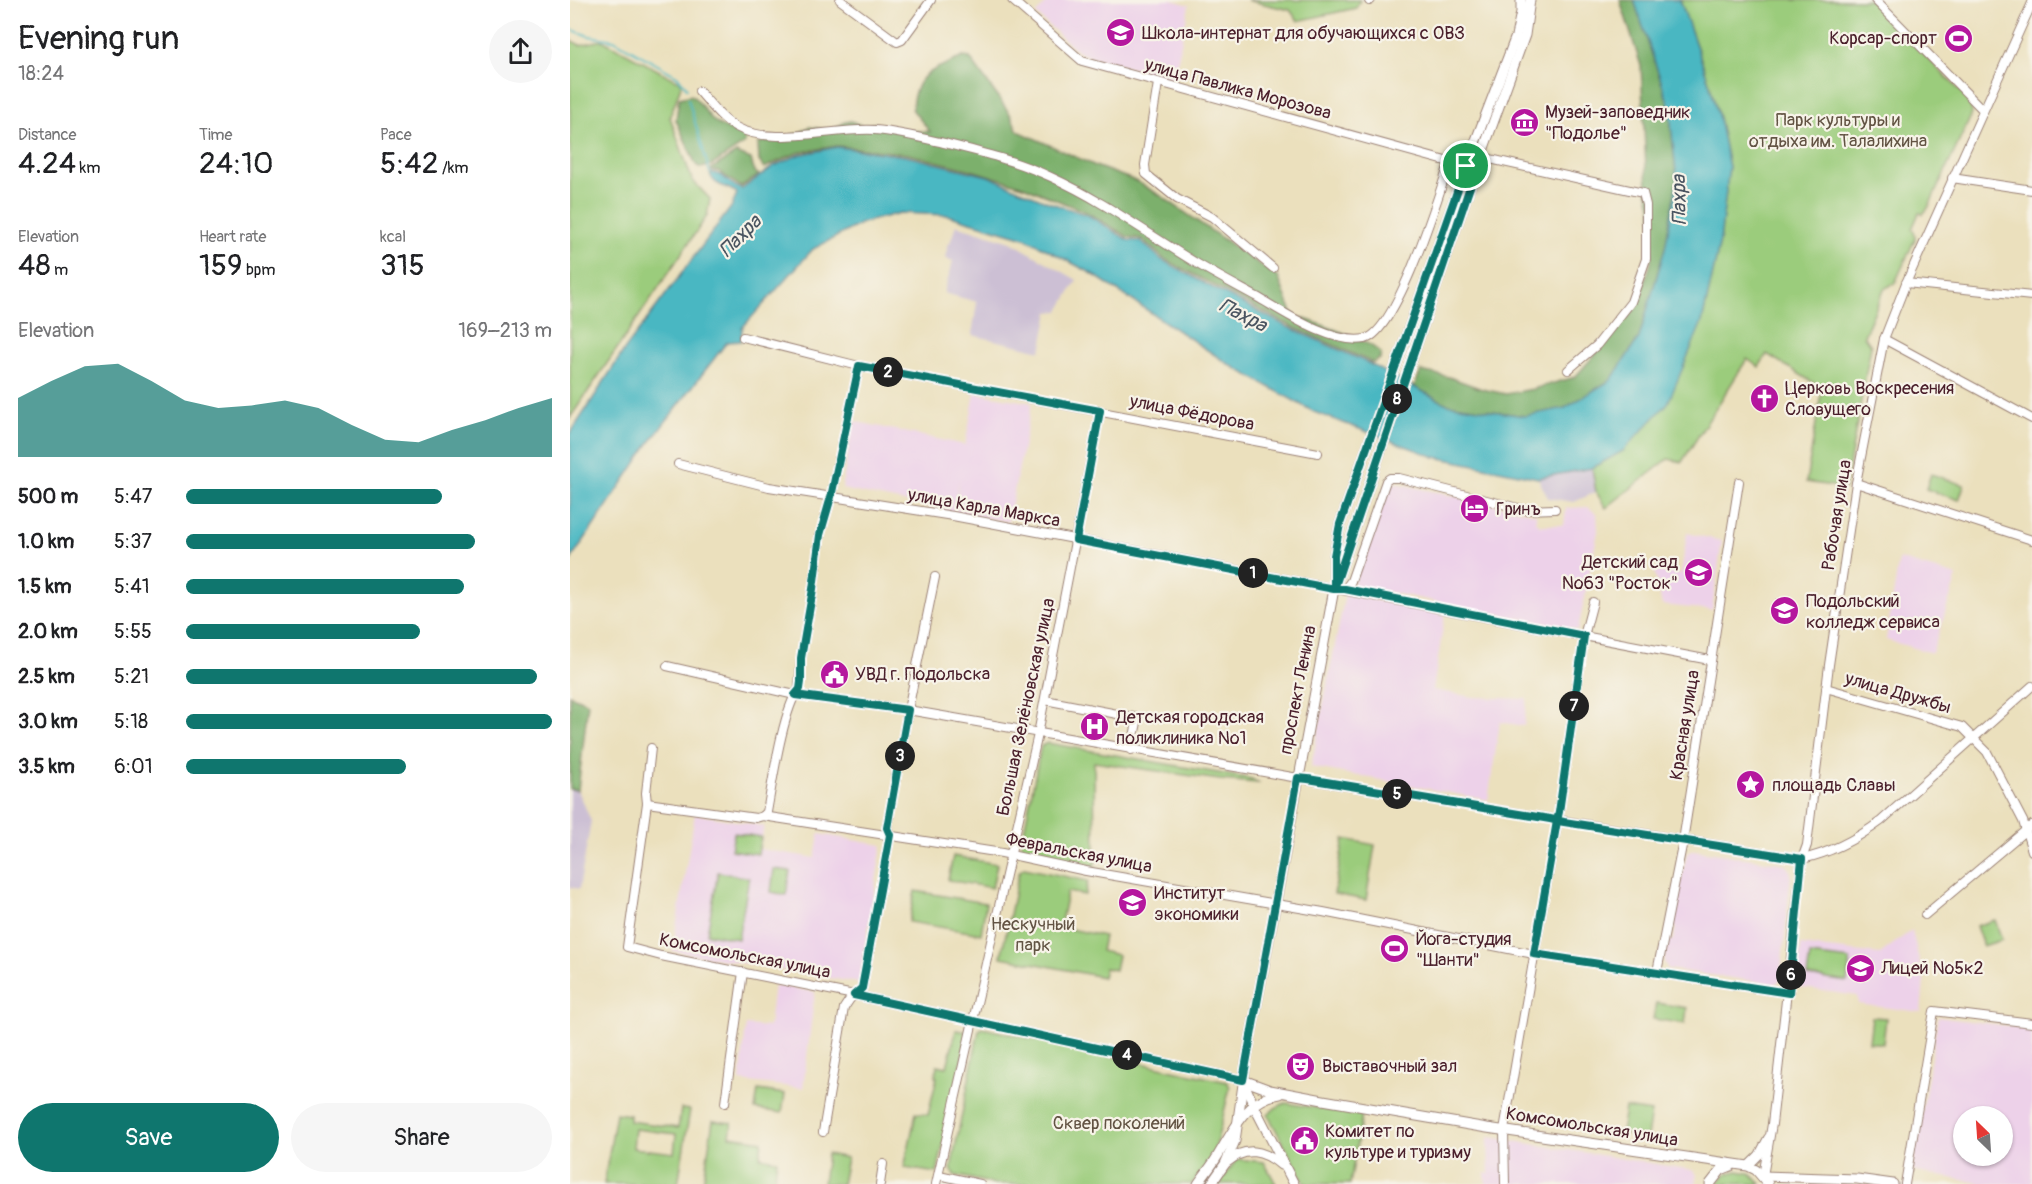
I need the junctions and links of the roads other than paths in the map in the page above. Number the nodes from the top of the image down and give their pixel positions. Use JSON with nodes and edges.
{"nodes":[{"id":1,"x":840,"y":0,"type":"edge"},
{"id":2,"x":931,"y":0,"type":"edge"},
{"id":3,"x":1012,"y":0,"type":"edge"},
{"id":4,"x":1521,"y":0,"type":"edge"},
{"id":5,"x":1530,"y":0,"type":"edge"},
{"id":6,"x":1875,"y":0,"type":"edge"},
{"id":7,"x":2032,"y":3,"type":"edge"},
{"id":8,"x":1158,"y":83,"type":"junction"},
{"id":9,"x":699,"y":91,"type":"dead end"},
{"id":10,"x":1983,"y":110,"type":"junction"},
{"id":11,"x":1480,"y":157,"type":"junction"},
{"id":12,"x":1450,"y":161,"type":"junction"},
{"id":13,"x":1471,"y":168,"type":"junction"},
{"id":14,"x":1952,"y":178,"type":"junction"},
{"id":15,"x":2032,"y":190,"type":"edge"},
{"id":16,"x":1273,"y":268,"type":"dead end"},
{"id":17,"x":1906,"y":284,"type":"junction"},
{"id":18,"x":2032,"y":296,"type":"edge"},
{"id":19,"x":743,"y":338,"type":"dead end"},
{"id":20,"x":1884,"y":339,"type":"junction"},
{"id":21,"x":859,"y":366,"type":"junction"},
{"id":22,"x":1568,"y":370,"type":"dead end"},
{"id":23,"x":1100,"y":411,"type":"junction"},
{"id":24,"x":2032,"y":419,"type":"edge"},
{"id":25,"x":1318,"y":453,"type":"dead end"},
{"id":26,"x":678,"y":464,"type":"dead end"},
{"id":27,"x":1739,"y":482,"type":"dead end"},
{"id":28,"x":1856,"y":483,"type":"junction"},
{"id":29,"x":831,"y":497,"type":"junction"},
{"id":30,"x":1555,"y":509,"type":"dead end"},
{"id":31,"x":1076,"y":540,"type":"junction"},
{"id":32,"x":2032,"y":540,"type":"edge"},
{"id":33,"x":935,"y":577,"type":"dead end"},
{"id":34,"x":1334,"y":589,"type":"junction"},
{"id":35,"x":1345,"y":589,"type":"junction"},
{"id":36,"x":1593,"y":602,"type":"dead end"},
{"id":37,"x":1584,"y":636,"type":"junction"},
{"id":38,"x":1710,"y":660,"type":"junction"},
{"id":39,"x":667,"y":666,"type":"dead end"},
{"id":40,"x":2032,"y":686,"type":"edge"},
{"id":41,"x":1826,"y":688,"type":"junction"},
{"id":42,"x":795,"y":695,"type":"junction"},
{"id":43,"x":1044,"y":700,"type":"junction"},
{"id":44,"x":908,"y":710,"type":"junction"},
{"id":45,"x":1038,"y":734,"type":"junction"},
{"id":46,"x":1973,"y":738,"type":"junction"},
{"id":47,"x":651,"y":748,"type":"dead end"},
{"id":48,"x":1131,"y":750,"type":"junction"},
{"id":49,"x":1298,"y":778,"type":"junction"},
{"id":50,"x":647,"y":803,"type":"junction"},
{"id":51,"x":763,"y":816,"type":"junction"},
{"id":52,"x":1557,"y":821,"type":"junction"},
{"id":53,"x":2029,"y":828,"type":"edge"},
{"id":54,"x":890,"y":835,"type":"junction"},
{"id":55,"x":1683,"y":841,"type":"junction"},
{"id":56,"x":2032,"y":851,"type":"edge"},
{"id":57,"x":1010,"y":855,"type":"junction"},
{"id":58,"x":1802,"y":859,"type":"junction"},
{"id":59,"x":1275,"y":904,"type":"junction"},
{"id":60,"x":1925,"y":915,"type":"dead end"},
{"id":61,"x":1534,"y":954,"type":"junction"},
{"id":62,"x":743,"y":972,"type":"junction"},
{"id":63,"x":1657,"y":972,"type":"junction"},
{"id":64,"x":1789,"y":993,"type":"junction"},
{"id":65,"x":854,"y":995,"type":"junction"},
{"id":66,"x":973,"y":1021,"type":"junction"},
{"id":67,"x":2032,"y":1023,"type":"edge"},
{"id":68,"x":1243,"y":1080,"type":"junction"},
{"id":69,"x":1284,"y":1093,"type":"junction"},
{"id":70,"x":725,"y":1103,"type":"dead end"},
{"id":71,"x":1254,"y":1106,"type":"junction"},
{"id":72,"x":1236,"y":1123,"type":"junction"},
{"id":73,"x":1504,"y":1130,"type":"junction"},
{"id":74,"x":823,"y":1132,"type":"dead end"},
{"id":75,"x":1771,"y":1132,"type":"junction"},
{"id":76,"x":884,"y":1164,"type":"dead end"},
{"id":77,"x":1225,"y":1164,"type":"junction"},
{"id":78,"x":1734,"y":1165,"type":"junction"},
{"id":79,"x":1748,"y":1166,"type":"junction"},
{"id":80,"x":1286,"y":1169,"type":"junction"},
{"id":81,"x":939,"y":1174,"type":"junction"},
{"id":82,"x":1765,"y":1180,"type":"edge"},
{"id":83,"x":880,"y":1184,"type":"edge"},
{"id":84,"x":936,"y":1184,"type":"edge"},
{"id":85,"x":980,"y":1184,"type":"edge"},
{"id":86,"x":1198,"y":1184,"type":"edge"},
{"id":87,"x":1210,"y":1184,"type":"edge"},
{"id":88,"x":1294,"y":1184,"type":"edge"},
{"id":89,"x":1505,"y":1184,"type":"edge"},
{"id":90,"x":1710,"y":1184,"type":"edge"},
{"id":91,"x":1893,"y":1184,"type":"edge"},
{"id":92,"x":1905,"y":1184,"type":"edge"}],
"edges":[{"from":1,"to":2,"type":"street"},
{"from":3,"to":8,"type":"street","name":"улица Павлика Морозова"},
{"from":4,"to":13,"type":"main road","name":"проспект Ленина"},
{"from":5,"to":11,"type":"main road","name":"проспект Ленина"},
{"from":6,"to":10,"type":"street"},
{"from":7,"to":10,"type":"street","name":"Рабочая улица"},
{"from":8,"to":12,"type":"street","name":"улица Павлика Морозова"},
{"from":8,"to":16,"type":"street"},
{"from":9,"to":12,"type":"street"},
{"from":10,"to":14,"type":"street","name":"Рабочая улица"},
{"from":11,"to":13,"type":"main road","name":"проспект Ленина"},
{"from":11,"to":22,"type":"street"},
{"from":12,"to":13,"type":"street","name":"улица Павлика Морозова"},
{"from":13,"to":34,"type":"main road","name":"проспект Ленина"},
{"from":13,"to":34,"type":"main road","name":"проспект Ленина"},
{"from":14,"to":15,"type":"street"},
{"from":14,"to":17,"type":"street","name":"Рабочая улица"},
{"from":17,"to":18,"type":"street"},
{"from":17,"to":20,"type":"street","name":"Рабочая улица"},
{"from":19,"to":21,"type":"street","name":"улица Фёдорова"},
{"from":20,"to":24,"type":"street"},
{"from":20,"to":28,"type":"street","name":"Рабочая улица"},
{"from":21,"to":23,"type":"street","name":"улица Фёдорова"},
{"from":21,"to":29,"type":"street"},
{"from":23,"to":25,"type":"street","name":"улица Фёдорова"},
{"from":23,"to":31,"type":"street","name":"Большая Зелёновская улица"},
{"from":26,"to":29,"type":"street","name":"улица Карла Маркса"},
{"from":27,"to":38,"type":"street","name":"Красная улица"},
{"from":28,"to":32,"type":"street"},
{"from":28,"to":41,"type":"street","name":"Рабочая улица"},
{"from":29,"to":31,"type":"street","name":"улица Карла Маркса"},
{"from":29,"to":42,"type":"street"},
{"from":30,"to":35,"type":"street"},
{"from":31,"to":34,"type":"street","name":"улица Карла Маркса"},
{"from":31,"to":43,"type":"street","name":"Большая Зелёновская улица"},
{"from":33,"to":44,"type":"street"},
{"from":34,"to":35,"type":"street","name":"улица Карла Маркса"},
{"from":34,"to":49,"type":"main road","name":"проспект Ленина"},
{"from":35,"to":37,"type":"street","name":"улица Карла Маркса"},
{"from":36,"to":37,"type":"street"},
{"from":37,"to":38,"type":"street","name":"улица Карла Маркса"},
{"from":37,"to":52,"type":"street"},
{"from":38,"to":55,"type":"street","name":"Красная улица"},
{"from":39,"to":42,"type":"street"},
{"from":40,"to":46,"type":"street"},
{"from":41,"to":46,"type":"street","name":"улица Дружбы"},
{"from":41,"to":58,"type":"street","name":"Рабочая улица"},
{"from":42,"to":44,"type":"street"},
{"from":42,"to":51,"type":"street"},
{"from":43,"to":45,"type":"street","name":"Большая Зелёновская улица"},
{"from":43,"to":48,"type":"street"},
{"from":44,"to":45,"type":"street"},
{"from":44,"to":54,"type":"street"},
{"from":45,"to":48,"type":"street"},
{"from":45,"to":57,"type":"street","name":"Большая Зелёновская улица"},
{"from":46,"to":53,"type":"street","name":"улица Дружбы"},
{"from":46,"to":58,"type":"street"},
{"from":47,"to":50,"type":"street"},
{"from":48,"to":49,"type":"street"},
{"from":49,"to":52,"type":"street"},
{"from":49,"to":59,"type":"main road","name":"проспект Ленина"},
{"from":50,"to":51,"type":"street","name":"Февральская улица"},
{"from":50,"to":62,"type":"street","name":"Комсомольская улица"},
{"from":51,"to":54,"type":"street","name":"Февральская улица"},
{"from":52,"to":55,"type":"street"},
{"from":52,"to":61,"type":"street"},
{"from":53,"to":56,"type":"street","name":"улица Дружбы"},
{"from":53,"to":60,"type":"street"},
{"from":54,"to":57,"type":"street","name":"Февральская улица"},
{"from":54,"to":65,"type":"street"},
{"from":55,"to":58,"type":"street"},
{"from":55,"to":63,"type":"street","name":"Красная улица"},
{"from":57,"to":59,"type":"street","name":"Февральская улица"},
{"from":57,"to":66,"type":"street","name":"Большая Зелёновская улица"},
{"from":58,"to":64,"type":"street","name":"Рабочая улица"},
{"from":59,"to":61,"type":"street","name":"Февральская улица"},
{"from":59,"to":68,"type":"main road","name":"проспект Ленина"},
{"from":61,"to":63,"type":"street","name":"Февральская улица"},
{"from":61,"to":73,"type":"street"},
{"from":62,"to":65,"type":"street","name":"Комсомольская улица"},
{"from":62,"to":70,"type":"street"},
{"from":63,"to":64,"type":"street","name":"Февральская улица"},
{"from":64,"to":75,"type":"street","name":"Рабочая улица"},
{"from":65,"to":66,"type":"street","name":"Комсомольская улица"},
{"from":65,"to":74,"type":"street"},
{"from":66,"to":68,"type":"street","name":"Комсомольская улица"},
{"from":66,"to":81,"type":"street","name":"Большая Зелёновская улица"},
{"from":67,"to":92,"type":"street"},
{"from":68,"to":69,"type":"main road","name":"Комсомольская улица"},
{"from":68,"to":71,"type":"main road"},
{"from":68,"to":72,"type":"main road","name":"проспект Ленина"},
{"from":69,"to":71,"type":"main road"},
{"from":69,"to":73,"type":"main road","name":"Комсомольская улица"},
{"from":71,"to":72,"type":"main road"},
{"from":71,"to":80,"type":"main road"},
{"from":72,"to":77,"type":"main road","name":"проспект Ленина"},
{"from":72,"to":86,"type":"main road"},
{"from":73,"to":78,"type":"main road","name":"Комсомольская улица"},
{"from":73,"to":89,"type":"street"},
{"from":75,"to":79,"type":"street","name":"Рабочая улица"},
{"from":75,"to":82,"type":"street","name":"Рабочая улица"},
{"from":76,"to":83,"type":"street"},
{"from":77,"to":80,"type":"main road"},
{"from":77,"to":87,"type":"main road"},
{"from":78,"to":79,"type":"main road","name":"Комсомольская улица"},
{"from":78,"to":90,"type":"main road"},
{"from":79,"to":82,"type":"main road","name":"Комсомольская улица"},
{"from":80,"to":88,"type":"main road"},
{"from":81,"to":84,"type":"street","name":"Большая Зелёновская улица"},
{"from":81,"to":85,"type":"street"},
{"from":82,"to":91,"type":"main road"}]}
